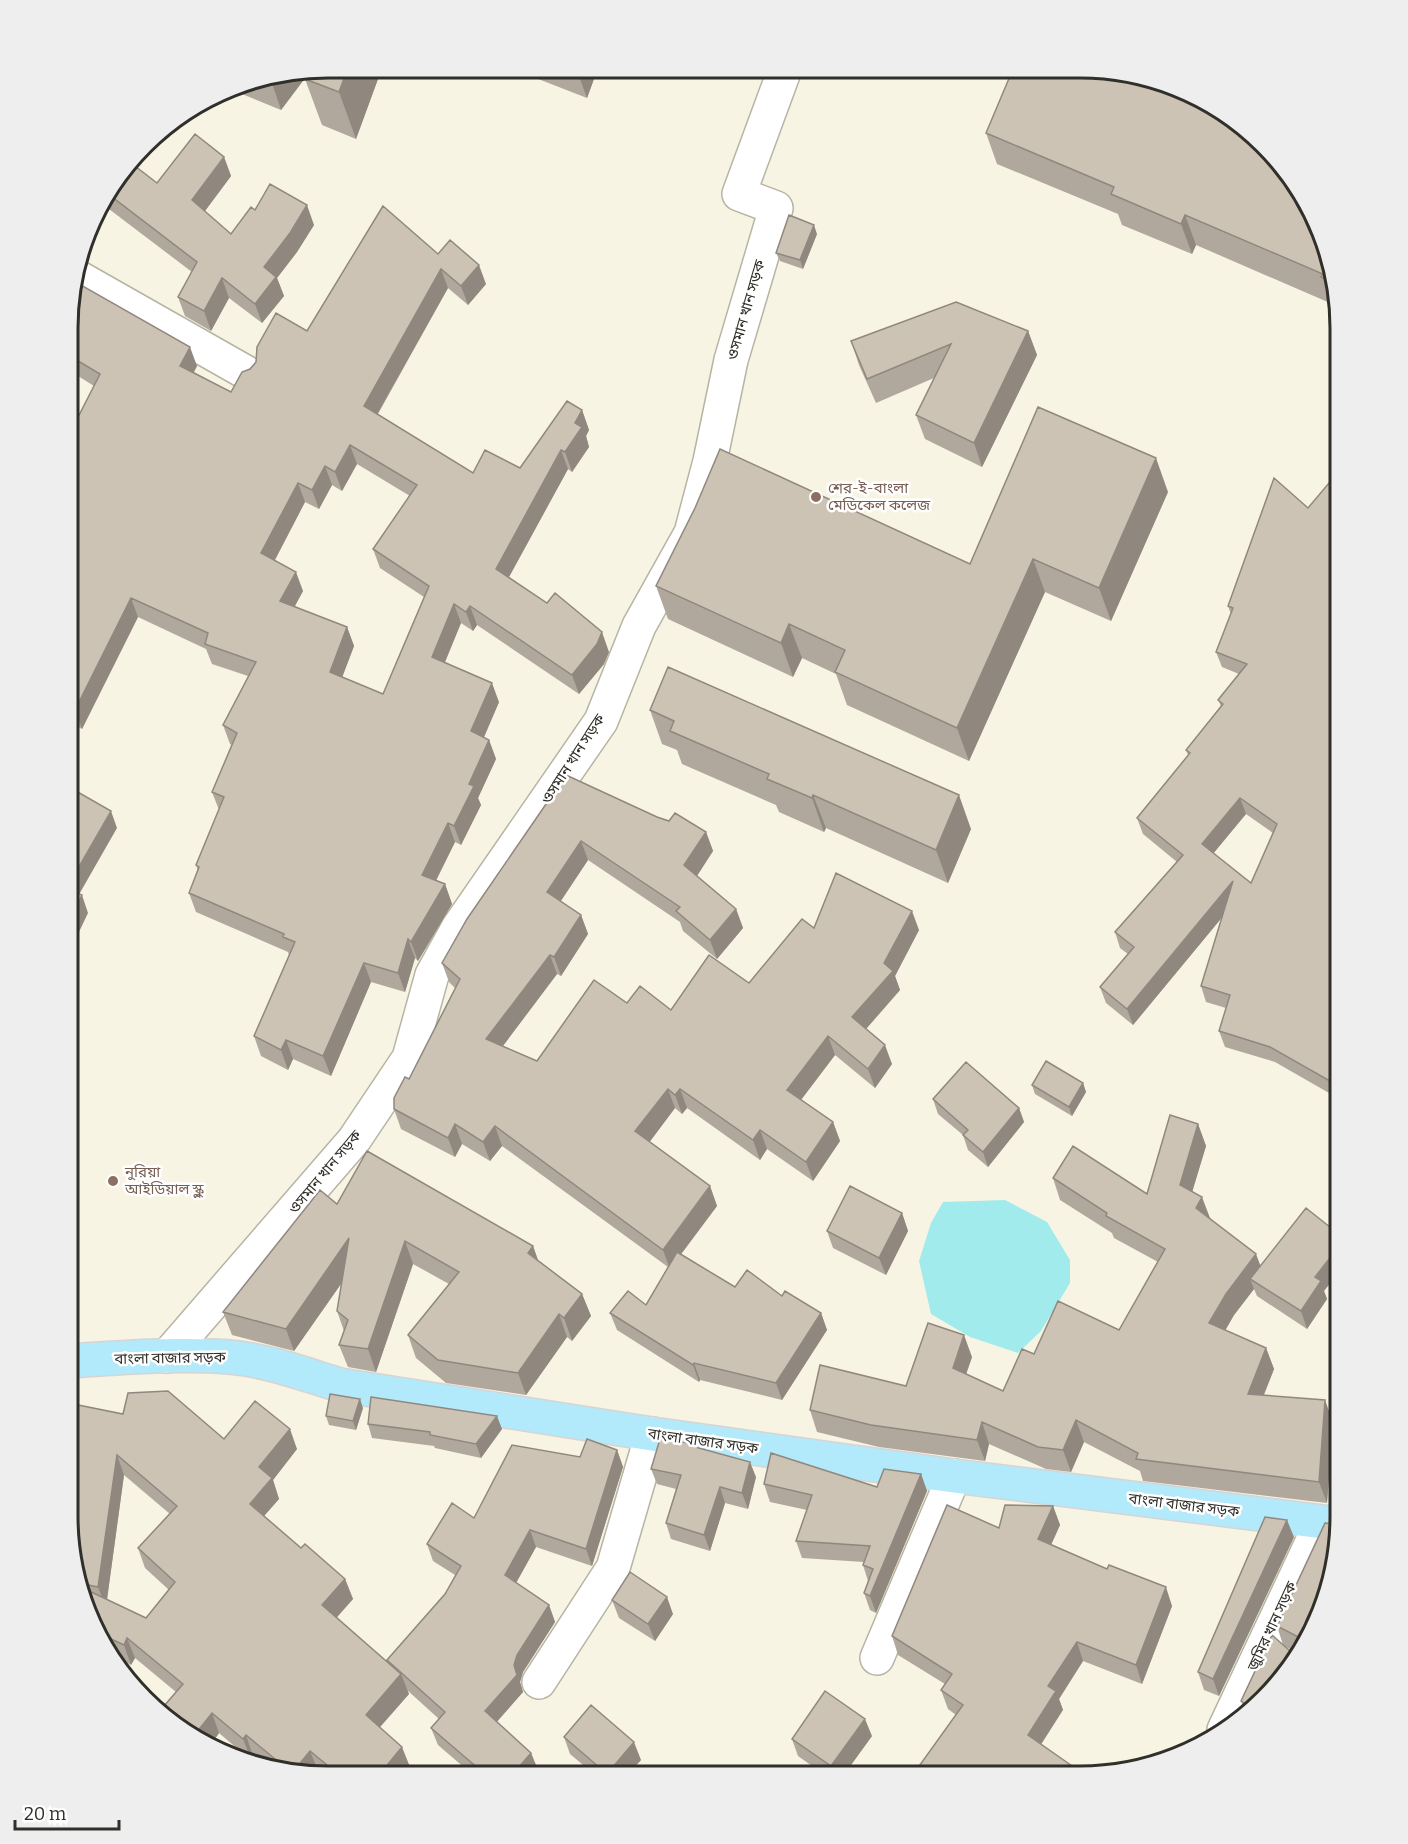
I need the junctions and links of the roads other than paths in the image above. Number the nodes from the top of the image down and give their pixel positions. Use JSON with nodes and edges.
{"nodes":[{"id":1,"x":782,"y":78,"type":"edge"},
{"id":2,"x":83,"y":280,"type":"edge"},
{"id":3,"x":247,"y":373,"type":"edge"},
{"id":4,"x":167,"y":1356,"type":"junction"},
{"id":5,"x":78,"y":1360,"type":"edge"},
{"id":6,"x":652,"y":1434,"type":"junction"},
{"id":7,"x":954,"y":1476,"type":"junction"},
{"id":8,"x":1330,"y":1523,"type":"edge"},
{"id":9,"x":1329,"y":1526,"type":"edge"},
{"id":10,"x":877,"y":1658,"type":"dead end"},
{"id":11,"x":539,"y":1682,"type":"dead end"},
{"id":12,"x":1232,"y":1714,"type":"edge"}],
"edges":[{"from":1,"to":4,"type":"street","name":"ওসমান খান সড়ক"},
{"from":2,"to":3,"type":"street"},
{"from":4,"to":5,"type":"main road","name":"বাংলা বাজার সড়ক"},
{"from":4,"to":6,"type":"main road","name":"বাংলা বাজার সড়ক"},
{"from":6,"to":7,"type":"main road","name":"বাংলা বাজার সড়ক"},
{"from":6,"to":11,"type":"street"},
{"from":7,"to":8,"type":"main road","name":"বাংলা বাজার সড়ক"},
{"from":7,"to":10,"type":"street"},
{"from":9,"to":12,"type":"street","name":"জুমির খান সড়ক"}]}
